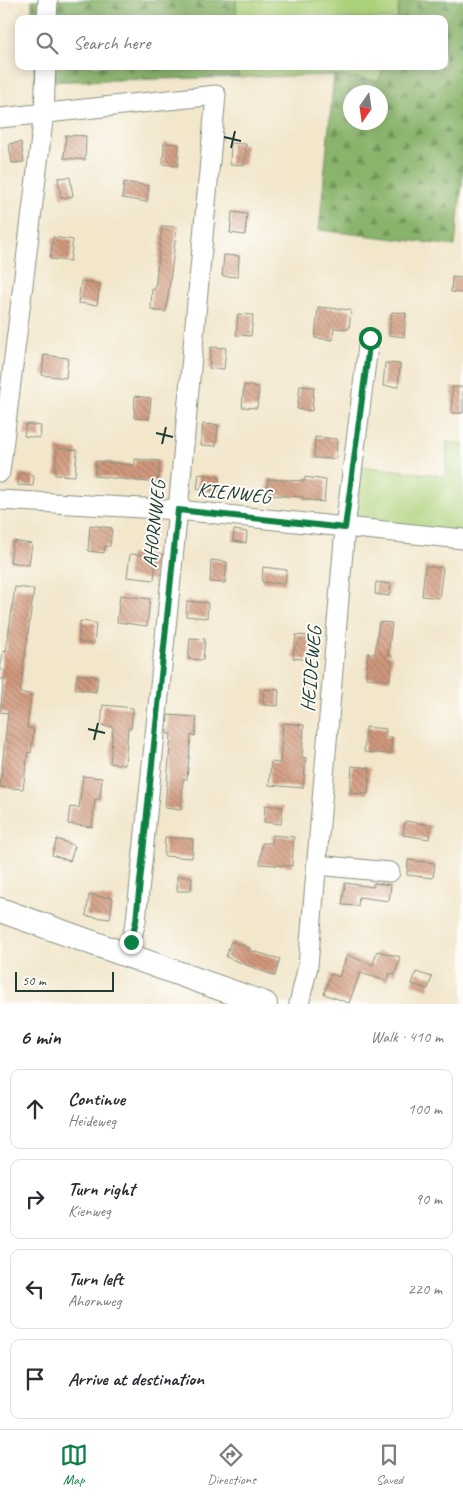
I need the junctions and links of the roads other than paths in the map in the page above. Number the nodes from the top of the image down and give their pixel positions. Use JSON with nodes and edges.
{"nodes":[{"id":1,"x":48,"y":0,"type":"edge"},
{"id":2,"x":47,"y":15,"type":"edge"},
{"id":3,"x":46,"y":70,"type":"edge"},
{"id":4,"x":44,"y":113,"type":"junction"},
{"id":5,"x":0,"y":118,"type":"edge"},
{"id":6,"x":370,"y":338,"type":"dead end"},
{"id":7,"x":0,"y":472,"type":"edge"},
{"id":8,"x":0,"y":500,"type":"edge"},
{"id":9,"x":178,"y":510,"type":"junction"},
{"id":10,"x":345,"y":528,"type":"junction"},
{"id":11,"x":463,"y":539,"type":"edge"},
{"id":12,"x":317,"y":865,"type":"junction"},
{"id":13,"x":390,"y":872,"type":"dead end"},
{"id":14,"x":0,"y":910,"type":"edge"},
{"id":15,"x":127,"y":956,"type":"junction"},
{"id":16,"x":265,"y":1004,"type":"edge"},
{"id":17,"x":299,"y":1004,"type":"edge"}],
"edges":[{"from":1,"to":2,"type":"street"},
{"from":3,"to":4,"type":"street"},
{"from":4,"to":5,"type":"street"},
{"from":4,"to":7,"type":"street"},
{"from":4,"to":9,"type":"street","name":"AHORNWEG"},
{"from":6,"to":10,"type":"street","name":"HEIDEWEG"},
{"from":8,"to":9,"type":"street","name":"KIENWEG"},
{"from":9,"to":10,"type":"street","name":"KIENWEG"},
{"from":9,"to":15,"type":"street","name":"AHORNWEG"},
{"from":10,"to":11,"type":"street","name":"KIENWEG"},
{"from":10,"to":12,"type":"street","name":"HEIDEWEG"},
{"from":12,"to":13,"type":"street"},
{"from":12,"to":17,"type":"street","name":"HEIDEWEG"},
{"from":14,"to":15,"type":"main road"},
{"from":15,"to":16,"type":"main road"}]}
